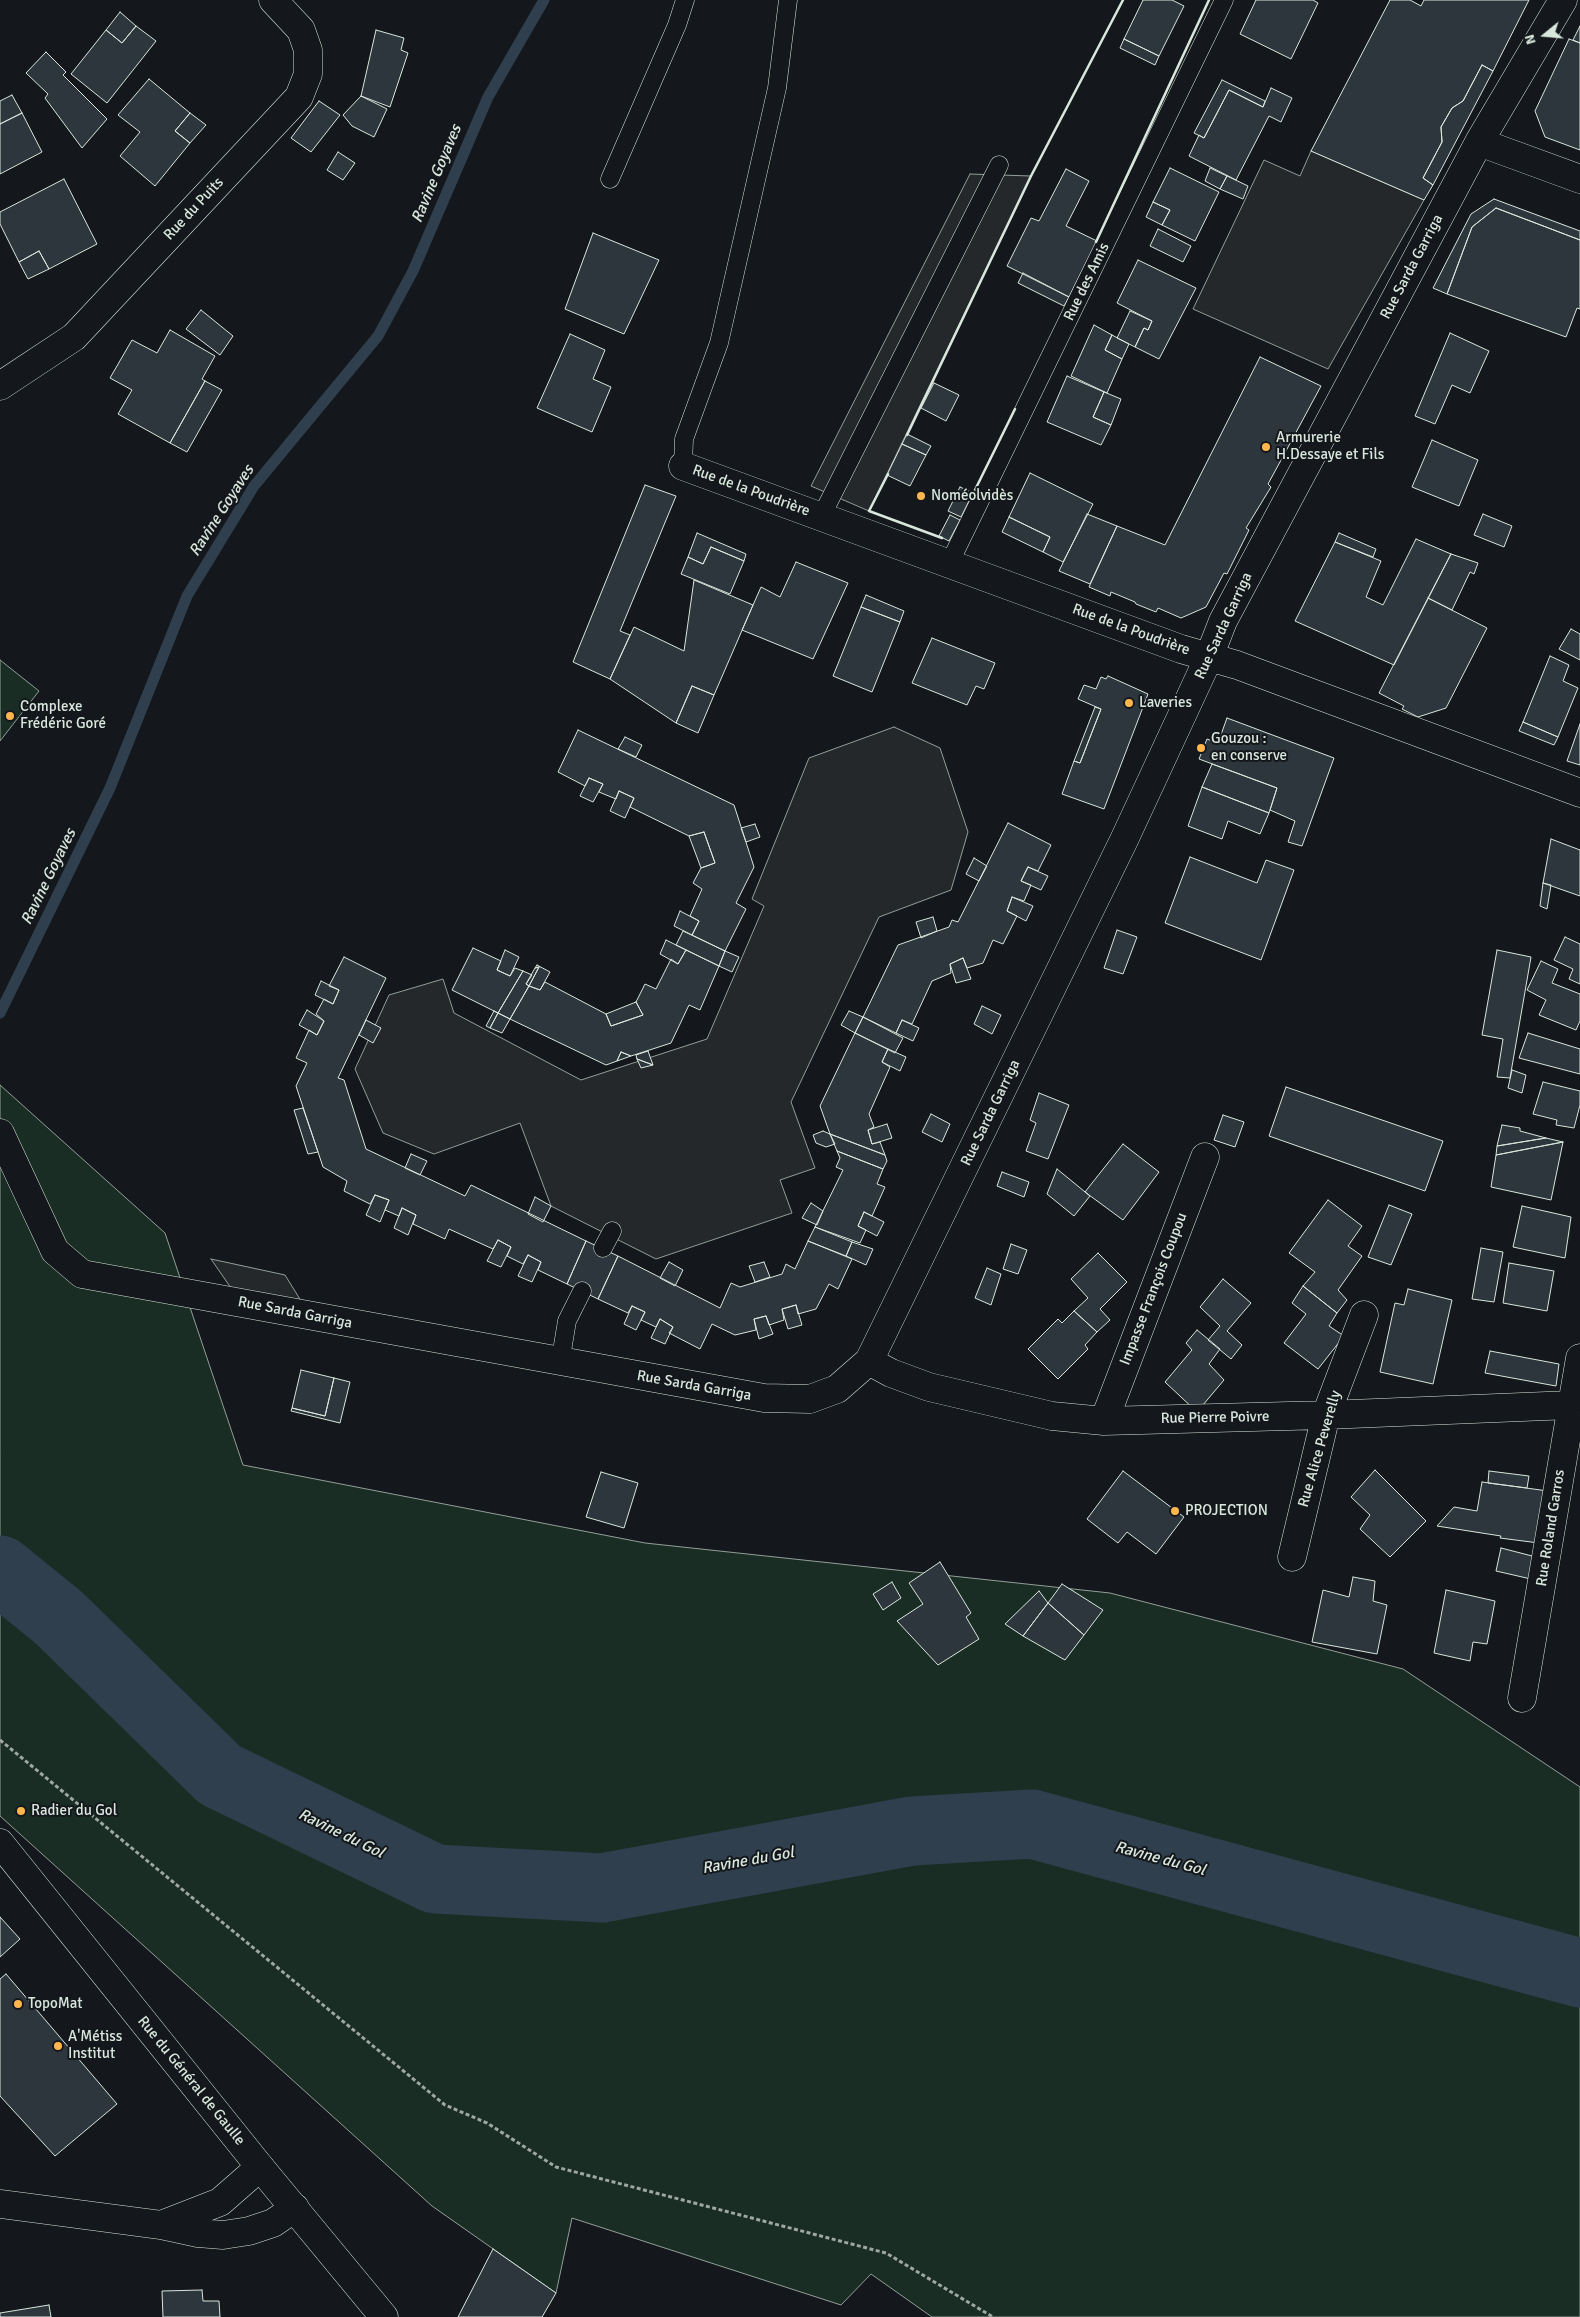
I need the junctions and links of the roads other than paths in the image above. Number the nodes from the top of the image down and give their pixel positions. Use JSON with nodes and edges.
{"nodes":[{"id":1,"x":273,"y":0,"type":"edge"},
{"id":2,"x":685,"y":0,"type":"edge"},
{"id":3,"x":788,"y":0,"type":"edge"},
{"id":4,"x":1224,"y":0,"type":"edge"},
{"id":5,"x":1563,"y":0,"type":"edge"},
{"id":6,"x":1479,"y":142,"type":"junction"},
{"id":7,"x":999,"y":165,"type":"dead end"},
{"id":8,"x":610,"y":179,"type":"dead end"},
{"id":9,"x":1580,"y":179,"type":"edge"},
{"id":10,"x":0,"y":386,"type":"edge"},
{"id":11,"x":683,"y":466,"type":"joint"},
{"id":12,"x":821,"y":517,"type":"junction"},
{"id":13,"x":949,"y":564,"type":"junction"},
{"id":14,"x":1210,"y":657,"type":"junction"},
{"id":15,"x":1580,"y":793,"type":"edge"},
{"id":16,"x":0,"y":1134,"type":"edge"},
{"id":17,"x":1205,"y":1157,"type":"dead end"},
{"id":18,"x":612,"y":1231,"type":"dead end"},
{"id":19,"x":603,"y":1248,"type":"dead end"},
{"id":20,"x":582,"y":1291,"type":"dead end"},
{"id":21,"x":1364,"y":1315,"type":"dead end"},
{"id":22,"x":1580,"y":1358,"type":"edge"},
{"id":23,"x":869,"y":1361,"type":"junction"},
{"id":24,"x":560,"y":1362,"type":"junction"},
{"id":25,"x":1571,"y":1405,"type":"junction"},
{"id":26,"x":1326,"y":1415,"type":"junction"},
{"id":27,"x":1104,"y":1420,"type":"junction"},
{"id":28,"x":1292,"y":1557,"type":"dead end"},
{"id":29,"x":1522,"y":1698,"type":"dead end"},
{"id":30,"x":0,"y":1843,"type":"edge"},
{"id":31,"x":260,"y":2167,"type":"junction"},
{"id":32,"x":0,"y":2204,"type":"edge"},
{"id":33,"x":295,"y":2208,"type":"junction"},
{"id":34,"x":161,"y":2225,"type":"junction"},
{"id":35,"x":384,"y":2317,"type":"edge"}],
"edges":[{"from":1,"to":10,"type":"street","name":"Rue du Puits"},
{"from":2,"to":8,"type":"lane"},
{"from":3,"to":11,"type":"lane"},
{"from":4,"to":13,"type":"lane","name":"Rue des Amis"},
{"from":5,"to":6,"type":"street","name":"Rue Sarda Garriga"},
{"from":6,"to":9,"type":"street"},
{"from":6,"to":14,"type":"street","name":"Rue Sarda Garriga"},
{"from":7,"to":12,"type":"lane"},
{"from":11,"to":12,"type":"street","name":"Rue de la Poudrière"},
{"from":12,"to":13,"type":"street","name":"Rue de la Poudrière"},
{"from":13,"to":14,"type":"street","name":"Rue de la Poudrière"},
{"from":14,"to":15,"type":"street","name":"Rue de la Poudrière"},
{"from":14,"to":23,"type":"street","name":"Rue Sarda Garriga"},
{"from":16,"to":24,"type":"street","name":"Rue Sarda Garriga"},
{"from":17,"to":27,"type":"street","name":"Impasse François Coupou"},
{"from":18,"to":19,"type":"lane"},
{"from":20,"to":24,"type":"lane"},
{"from":21,"to":26,"type":"street","name":"Rue Alice Peverelly"},
{"from":22,"to":25,"type":"street","name":"Rue Roland Garros"},
{"from":23,"to":24,"type":"street","name":"Rue Sarda Garriga"},
{"from":23,"to":27,"type":"street","name":"Rue Pierre Poivre"},
{"from":25,"to":26,"type":"street","name":"Rue Pierre Poivre"},
{"from":25,"to":29,"type":"street","name":"Rue Roland Garros"},
{"from":26,"to":27,"type":"street","name":"Rue Pierre Poivre"},
{"from":26,"to":28,"type":"street","name":"Rue Alice Peverelly"},
{"from":30,"to":31,"type":"street","name":"Rue du Général de Gaulle"},
{"from":31,"to":33,"type":"street","name":"Rue du Général de Gaulle"},
{"from":31,"to":34,"type":"street"},
{"from":32,"to":34,"type":"street"},
{"from":33,"to":34,"type":"street"},
{"from":33,"to":35,"type":"street","name":"Rue du Général de Gaulle"}]}
